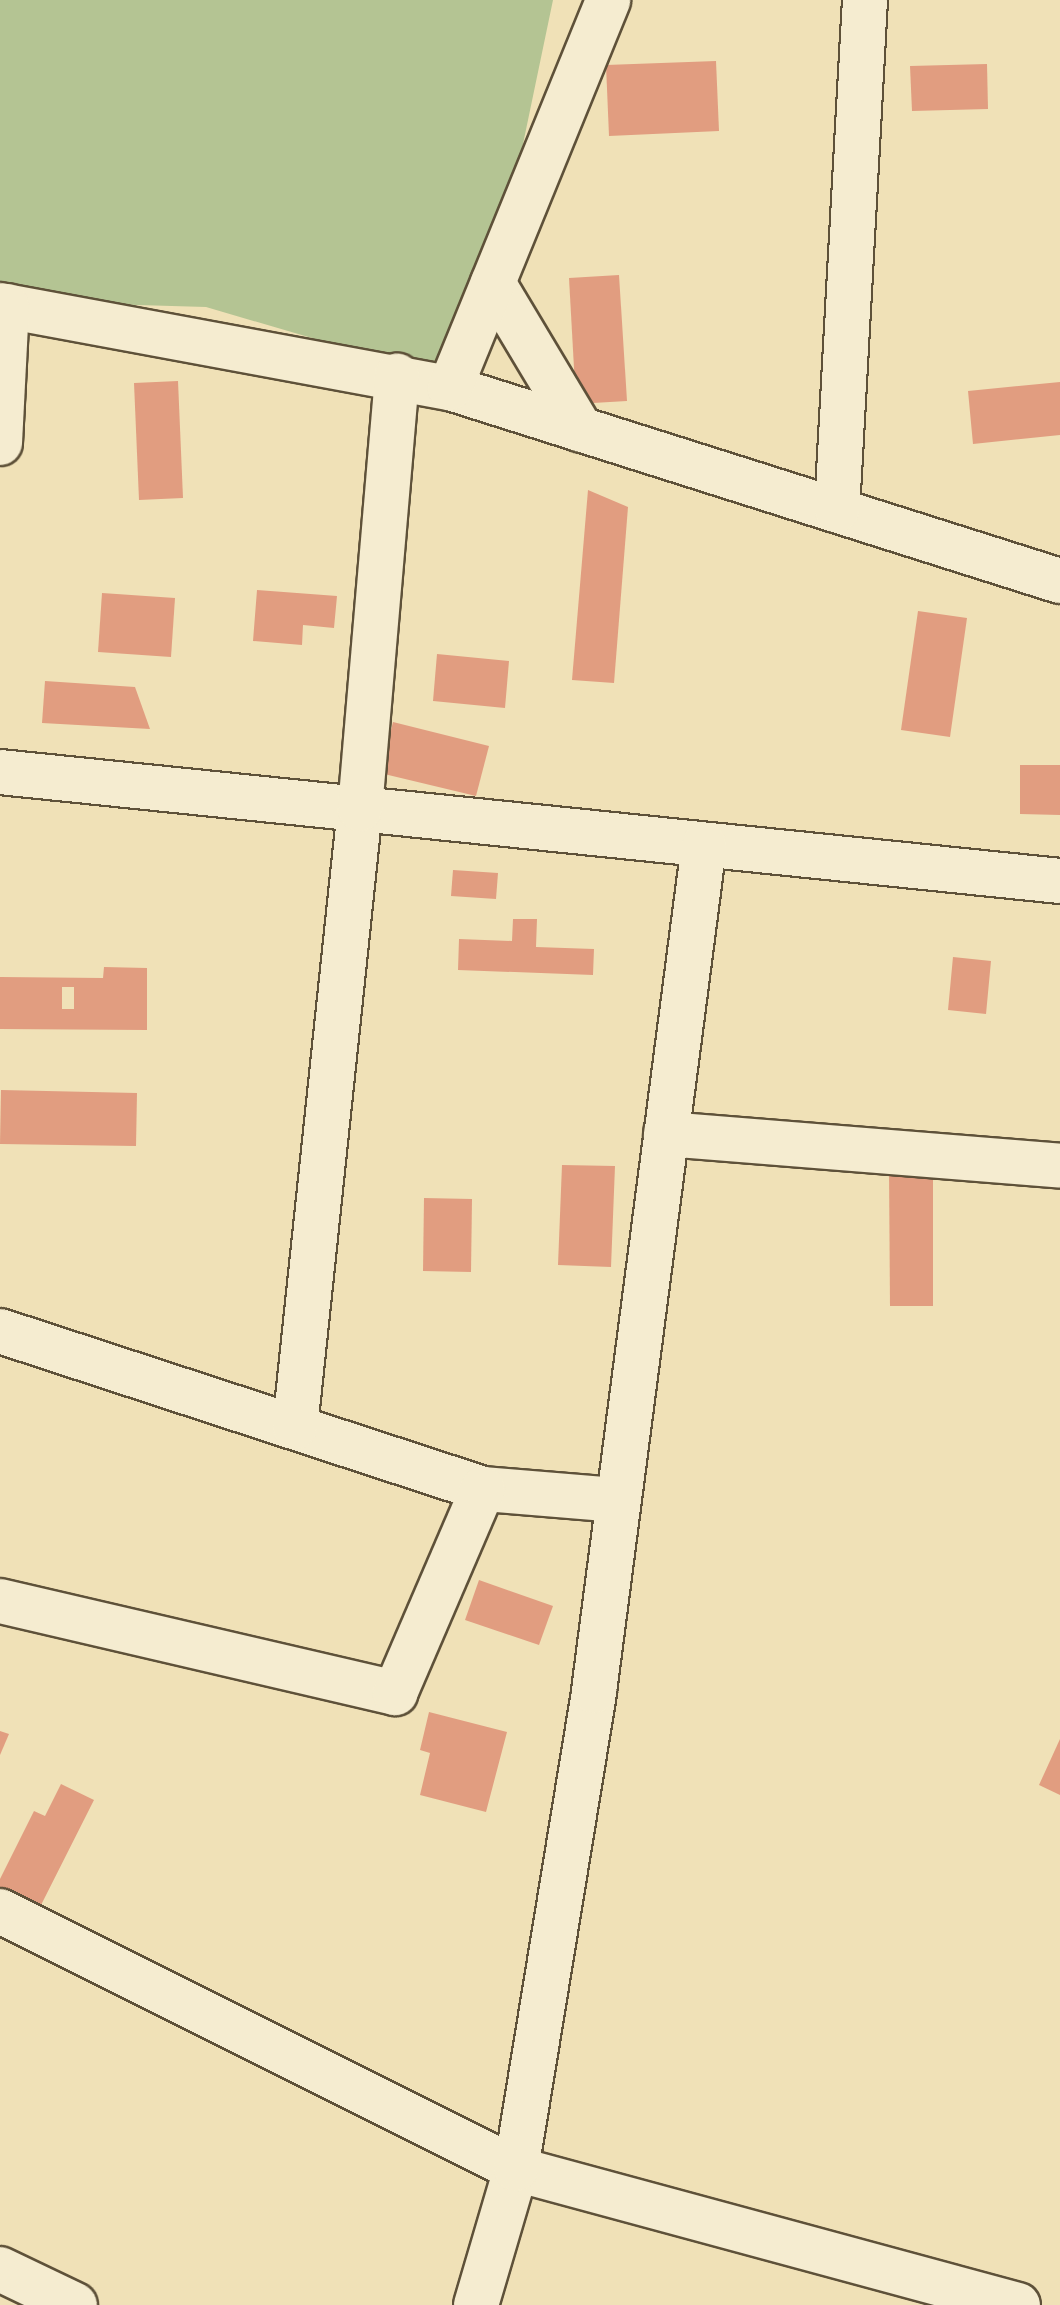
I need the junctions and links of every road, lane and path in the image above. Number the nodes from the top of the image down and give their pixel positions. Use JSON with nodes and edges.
{"nodes":[{"id":1,"x":608,"y":0,"type":"edge"},
{"id":2,"x":865,"y":0,"type":"edge"},
{"id":3,"x":493,"y":283,"type":"junction"},
{"id":4,"x":4,"y":306,"type":"edge"},
{"id":5,"x":397,"y":376,"type":"junction"},
{"id":6,"x":450,"y":388,"type":"junction"},
{"id":7,"x":581,"y":430,"type":"junction"},
{"id":8,"x":0,"y":443,"type":"edge"},
{"id":9,"x":837,"y":510,"type":"junction"},
{"id":10,"x":1060,"y":581,"type":"edge"},
{"id":11,"x":0,"y":772,"type":"edge"},
{"id":12,"x":360,"y":809,"type":"junction"},
{"id":13,"x":704,"y":845,"type":"junction"},
{"id":14,"x":1060,"y":881,"type":"edge"},
{"id":15,"x":666,"y":1134,"type":"junction"},
{"id":16,"x":1060,"y":1166,"type":"edge"},
{"id":17,"x":0,"y":1331,"type":"edge"},
{"id":18,"x":295,"y":1427,"type":"junction"},
{"id":19,"x":483,"y":1489,"type":"junction"},
{"id":20,"x":618,"y":1500,"type":"junction"},
{"id":21,"x":0,"y":1601,"type":"edge"},
{"id":22,"x":0,"y":1911,"type":"edge"},
{"id":23,"x":516,"y":2169,"type":"junction"},
{"id":24,"x":0,"y":2269,"type":"edge"},
{"id":25,"x":75,"y":2305,"type":"edge"},
{"id":26,"x":476,"y":2305,"type":"edge"},
{"id":27,"x":1018,"y":2305,"type":"edge"}],
"edges":[{"from":1,"to":3,"type":"street"},
{"from":2,"to":9,"type":"street"},
{"from":3,"to":6,"type":"street"},
{"from":3,"to":7,"type":"street"},
{"from":4,"to":5,"type":"street"},
{"from":4,"to":8,"type":"street"},
{"from":5,"to":6,"type":"street"},
{"from":5,"to":12,"type":"street"},
{"from":6,"to":7,"type":"street"},
{"from":7,"to":9,"type":"street"},
{"from":9,"to":10,"type":"street"},
{"from":11,"to":12,"type":"street"},
{"from":12,"to":13,"type":"street"},
{"from":12,"to":18,"type":"street"},
{"from":13,"to":14,"type":"street"},
{"from":13,"to":15,"type":"street"},
{"from":15,"to":16,"type":"street"},
{"from":15,"to":20,"type":"street"},
{"from":17,"to":18,"type":"street"},
{"from":18,"to":19,"type":"street"},
{"from":19,"to":20,"type":"street"},
{"from":19,"to":21,"type":"street"},
{"from":20,"to":23,"type":"street"},
{"from":22,"to":23,"type":"street"},
{"from":23,"to":26,"type":"street"},
{"from":23,"to":27,"type":"street"},
{"from":24,"to":25,"type":"street"}]}
